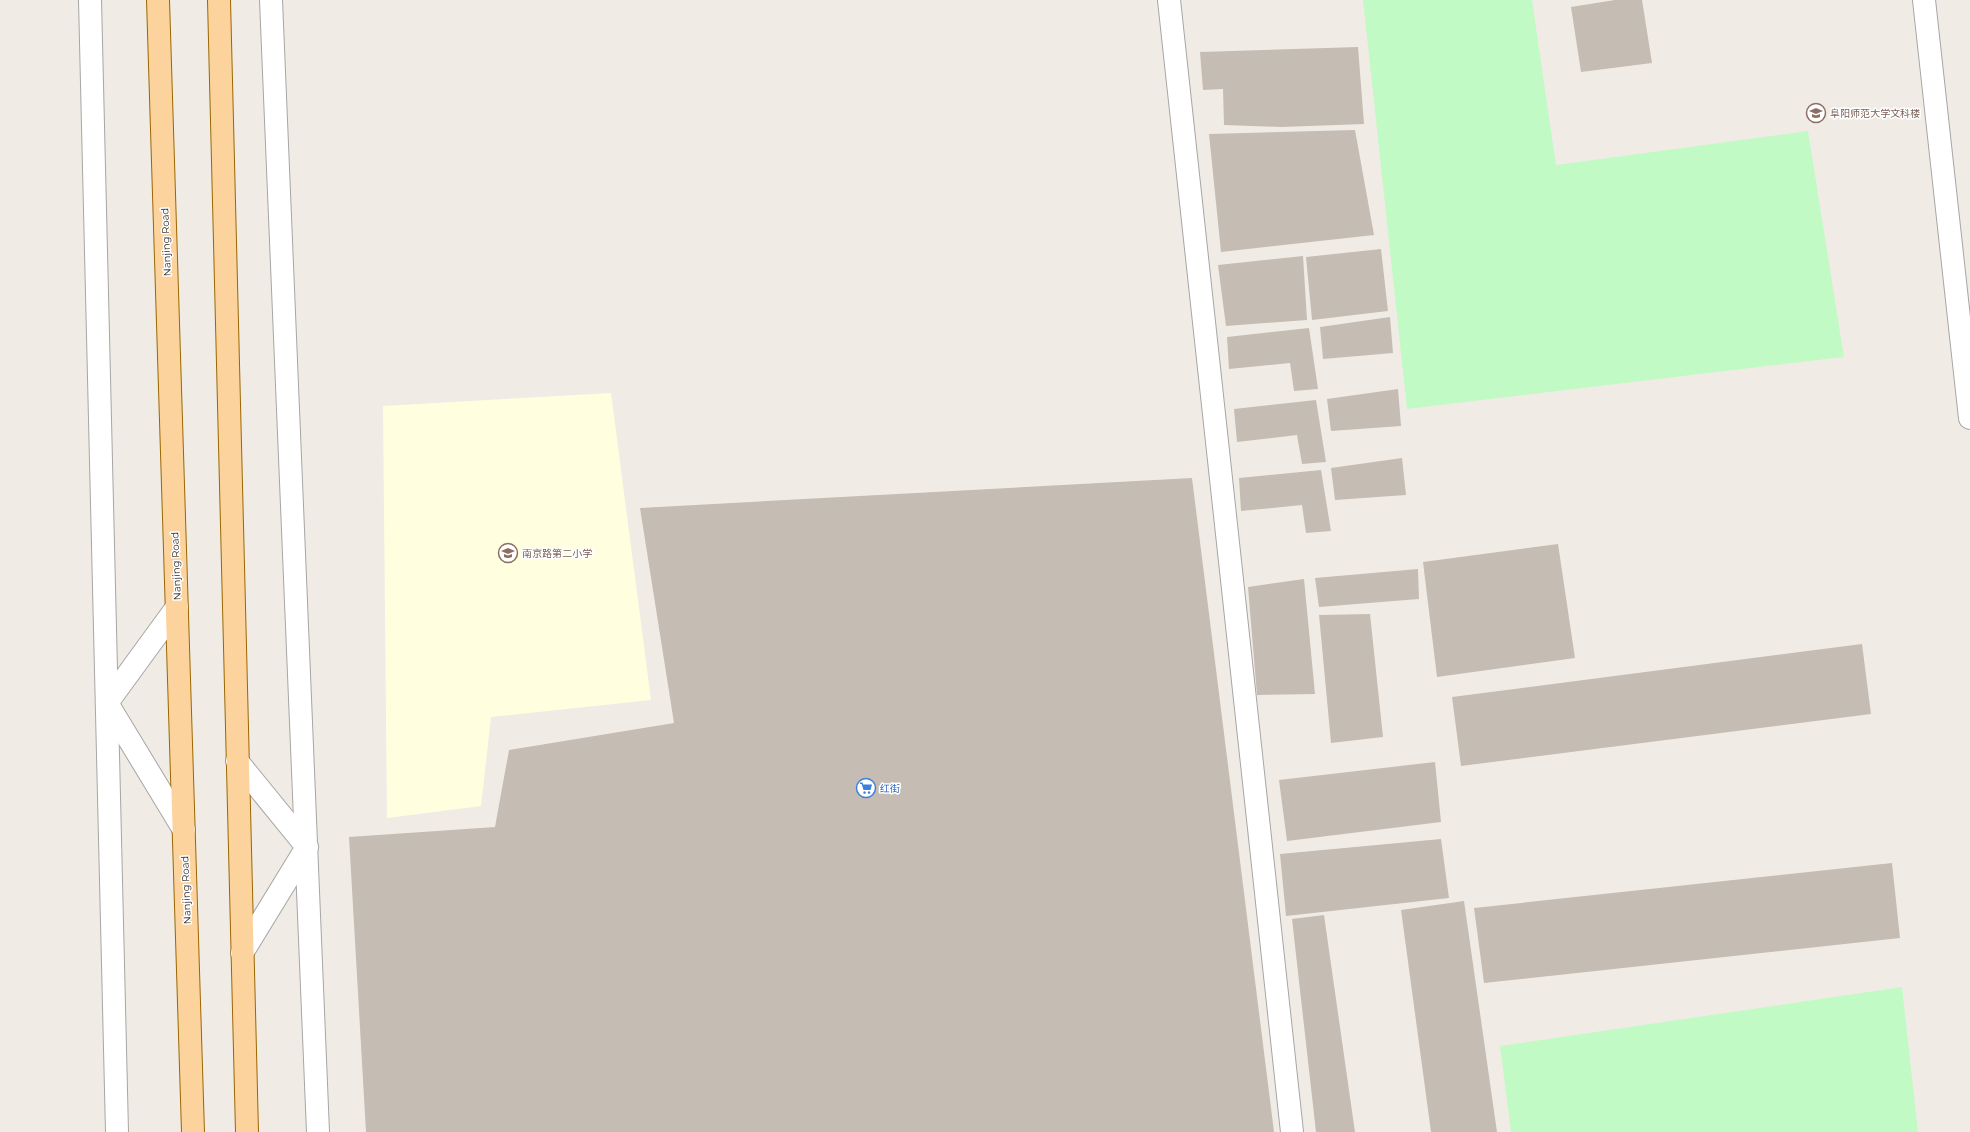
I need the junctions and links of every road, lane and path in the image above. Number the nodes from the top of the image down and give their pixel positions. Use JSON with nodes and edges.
{"nodes":[{"id":1,"x":90,"y":0,"type":"edge"},
{"id":2,"x":158,"y":0,"type":"edge"},
{"id":3,"x":219,"y":0,"type":"edge"},
{"id":4,"x":271,"y":0,"type":"edge"},
{"id":5,"x":1170,"y":0,"type":"edge"},
{"id":6,"x":1924,"y":0,"type":"edge"},
{"id":7,"x":1970,"y":418,"type":"edge"},
{"id":8,"x":177,"y":607,"type":"junction"},
{"id":9,"x":107,"y":703,"type":"junction"},
{"id":10,"x":237,"y":761,"type":"junction"},
{"id":11,"x":184,"y":830,"type":"junction"},
{"id":12,"x":306,"y":847,"type":"junction"},
{"id":13,"x":242,"y":953,"type":"junction"},
{"id":14,"x":117,"y":1132,"type":"edge"},
{"id":15,"x":194,"y":1132,"type":"edge"},
{"id":16,"x":247,"y":1132,"type":"edge"},
{"id":17,"x":318,"y":1132,"type":"edge"},
{"id":18,"x":1292,"y":1132,"type":"edge"}],
"edges":[{"from":1,"to":9,"type":"street"},
{"from":2,"to":8,"type":"main road","name":"Nanjing Road"},
{"from":3,"to":10,"type":"main road"},
{"from":4,"to":12,"type":"street"},
{"from":5,"to":18,"type":"street"},
{"from":6,"to":7,"type":"street"},
{"from":8,"to":9,"type":"street"},
{"from":8,"to":11,"type":"main road","name":"Nanjing Road"},
{"from":9,"to":11,"type":"street"},
{"from":9,"to":14,"type":"street"},
{"from":10,"to":12,"type":"street"},
{"from":10,"to":13,"type":"main road"},
{"from":11,"to":15,"type":"main road","name":"Nanjing Road"},
{"from":12,"to":13,"type":"street"},
{"from":12,"to":17,"type":"street"},
{"from":13,"to":16,"type":"main road"}]}
